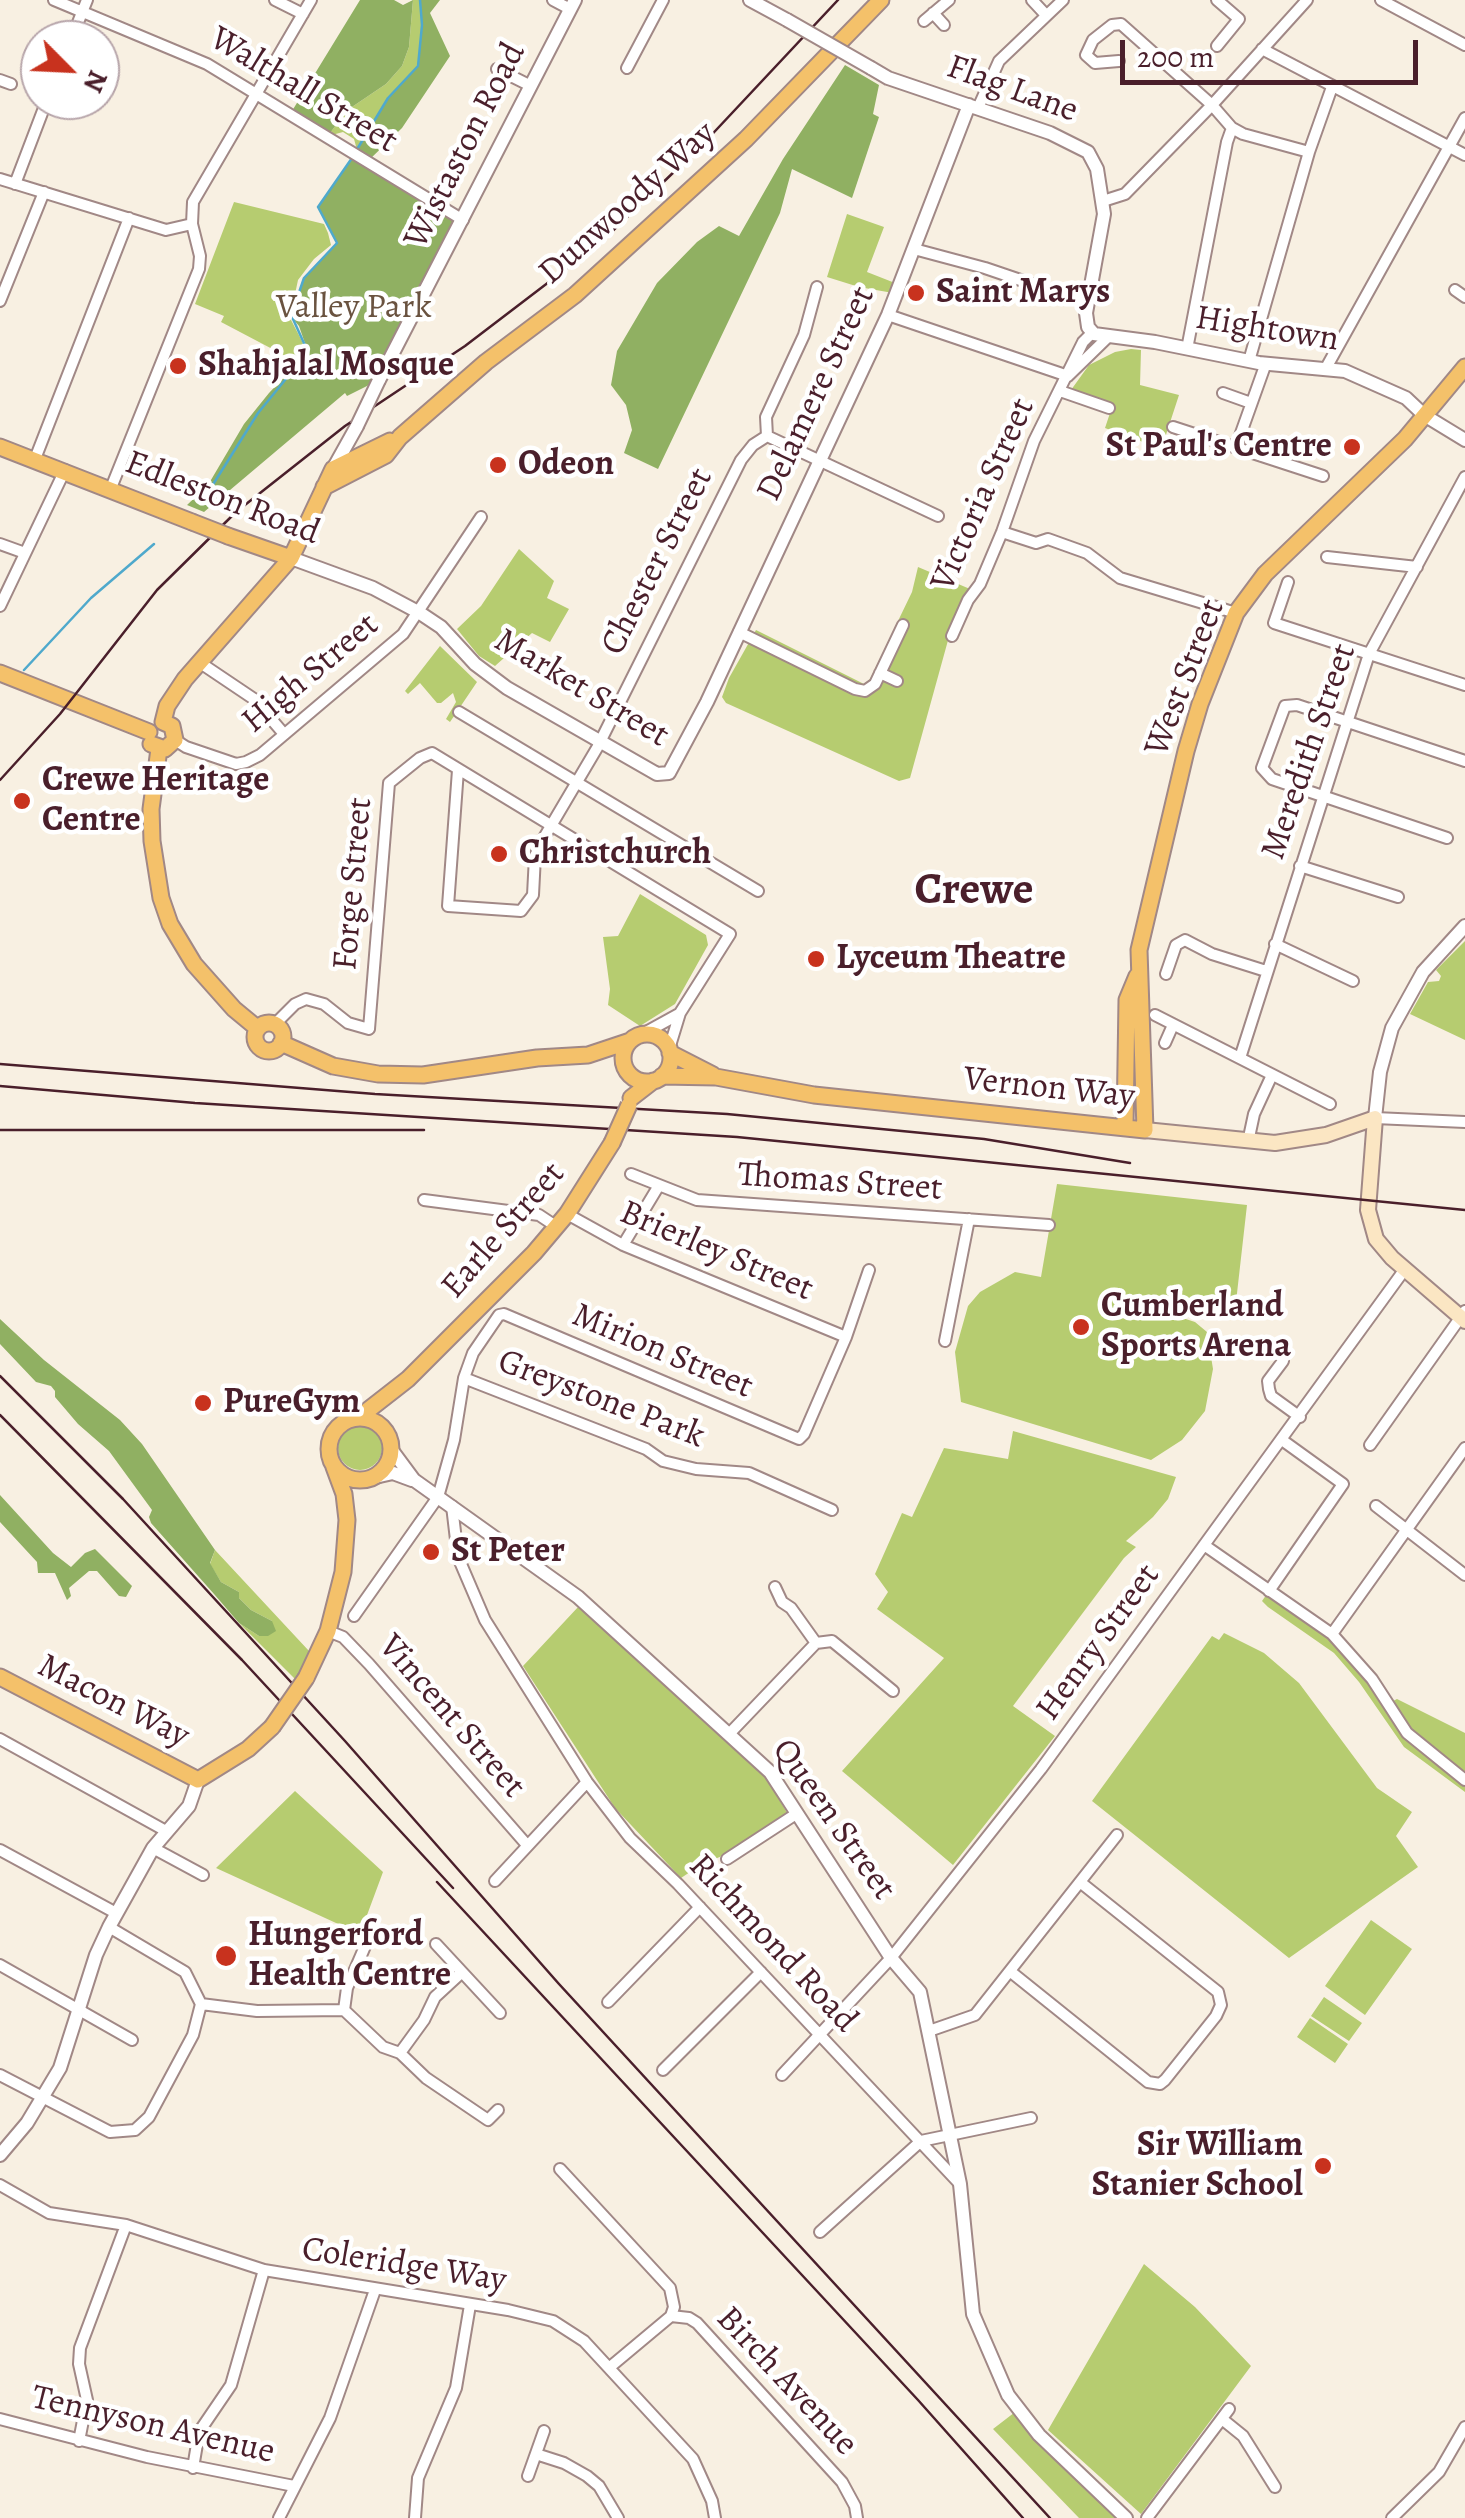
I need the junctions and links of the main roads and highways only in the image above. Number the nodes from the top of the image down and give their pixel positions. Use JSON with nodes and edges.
{"nodes":[{"id":1,"x":881,"y":0,"type":"edge"},
{"id":2,"x":1465,"y":367,"type":"edge"},
{"id":3,"x":400,"y":437,"type":"junction"},
{"id":4,"x":0,"y":447,"type":"edge"},
{"id":5,"x":324,"y":488,"type":"junction"},
{"id":6,"x":291,"y":558,"type":"junction"},
{"id":7,"x":0,"y":673,"type":"edge"},
{"id":8,"x":163,"y":722,"type":"junction"},
{"id":9,"x":149,"y":732,"type":"junction"},
{"id":10,"x":159,"y":749,"type":"junction"},
{"id":11,"x":1138,"y":972,"type":"junction"},
{"id":12,"x":257,"y":1028,"type":"junction"},
{"id":13,"x":634,"y":1038,"type":"junction"},
{"id":14,"x":282,"y":1043,"type":"junction"},
{"id":15,"x":669,"y":1051,"type":"junction"},
{"id":16,"x":588,"y":1055,"type":"junction"},
{"id":17,"x":629,"y":1073,"type":"junction"},
{"id":18,"x":716,"y":1077,"type":"junction"},
{"id":19,"x":658,"y":1078,"type":"junction"},
{"id":20,"x":630,"y":1101,"type":"junction"},
{"id":21,"x":1126,"y":1127,"type":"junction"},
{"id":22,"x":1145,"y":1130,"type":"junction"},
{"id":23,"x":1463,"y":1316,"type":"edge"},
{"id":24,"x":399,"y":1388,"type":"junction"},
{"id":25,"x":358,"y":1418,"type":"junction"},
{"id":26,"x":390,"y":1442,"type":"junction"},
{"id":27,"x":334,"y":1467,"type":"junction"},
{"id":28,"x":372,"y":1478,"type":"junction"},
{"id":29,"x":347,"y":1520,"type":"junction"},
{"id":30,"x":0,"y":1677,"type":"edge"}],
"edges":[{"from":1,"to":3,"type":"main road","name":"Dunwoody Way"},
{"from":2,"to":11,"type":"main road","name":"West Street"},
{"from":3,"to":5,"type":"main road","name":"Dunwoody Way"},
{"from":3,"to":5,"type":"main road","name":"Dunwoody Way"},
{"from":4,"to":6,"type":"main road","name":"Edleston Road","bridge":true},
{"from":5,"to":6,"type":"main road"},
{"from":6,"to":8,"type":"main road"},
{"from":7,"to":9,"type":"main road"},
{"from":8,"to":9,"type":"main road"},
{"from":8,"to":10,"type":"main road"},
{"from":9,"to":10,"type":"main road"},
{"from":10,"to":12,"type":"main road"},
{"from":11,"to":21,"type":"main road","name":"West Street"},
{"from":11,"to":22,"type":"main road","name":"West Street"},
{"from":12,"to":14,"type":"main road"},
{"from":12,"to":14,"type":"main road"},
{"from":13,"to":15,"type":"main road"},
{"from":13,"to":16,"type":"main road"},
{"from":13,"to":17,"type":"main road"},
{"from":14,"to":16,"type":"main road"},
{"from":15,"to":18,"type":"main road","name":"Vernon Way"},
{"from":15,"to":19,"type":"main road"},
{"from":16,"to":17,"type":"main road"},
{"from":17,"to":19,"type":"main road"},
{"from":17,"to":20,"type":"main road","name":"Earle Street"},
{"from":18,"to":19,"type":"main road","name":"Vernon Way"},
{"from":18,"to":21,"type":"main road","name":"Vernon Way"},
{"from":19,"to":20,"type":"main road","name":"Earle Street"},
{"from":20,"to":24,"type":"main road","name":"Earle Street","bridge":true},
{"from":21,"to":22,"type":"main road","name":"Vernon Way"},
{"from":22,"to":23,"type":"main road","name":"Vernon Way"},
{"from":24,"to":25,"type":"main road","name":"Earle Street"},
{"from":24,"to":26,"type":"main road"},
{"from":25,"to":26,"type":"main road"},
{"from":25,"to":27,"type":"main road"},
{"from":26,"to":28,"type":"main road"},
{"from":27,"to":28,"type":"main road"},
{"from":27,"to":29,"type":"main road"},
{"from":28,"to":29,"type":"main road"},
{"from":29,"to":30,"type":"main road","name":"Macon Way","bridge":true}]}
